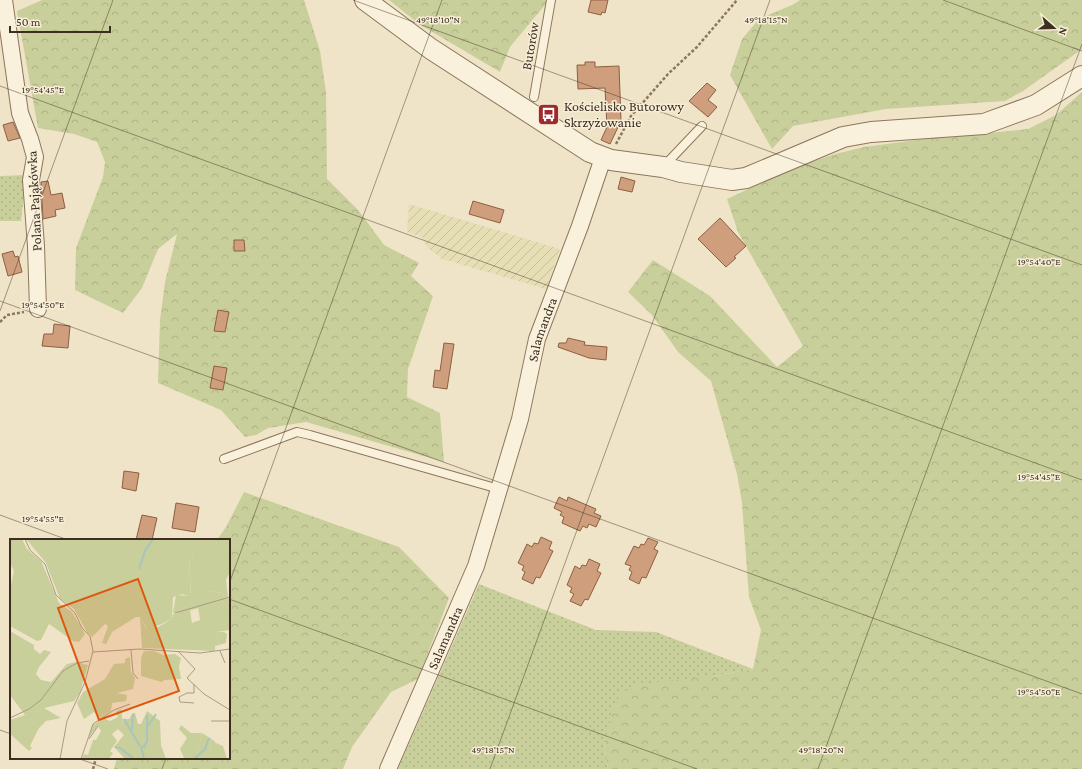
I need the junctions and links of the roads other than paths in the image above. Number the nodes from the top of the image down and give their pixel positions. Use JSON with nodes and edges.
{"nodes":[{"id":1,"x":4,"y":0,"type":"edge"},
{"id":2,"x":365,"y":0,"type":"edge"},
{"id":3,"x":551,"y":0,"type":"edge"},
{"id":4,"x":1082,"y":76,"type":"edge"},
{"id":5,"x":532,"y":103,"type":"junction"},
{"id":6,"x":702,"y":126,"type":"dead end"},
{"id":7,"x":607,"y":159,"type":"junction"},
{"id":8,"x":663,"y":167,"type":"junction"},
{"id":9,"x":38,"y":309,"type":"road end"},
{"id":10,"x":224,"y":459,"type":"dead end"},
{"id":11,"x":499,"y":489,"type":"junction"},
{"id":12,"x":388,"y":769,"type":"edge"}],
"edges":[{"from":1,"to":9,"type":"street","name":"Polana Pająkówka"},
{"from":2,"to":5,"type":"street"},
{"from":3,"to":5,"type":"lane","name":"Butorów"},
{"from":4,"to":8,"type":"street"},
{"from":5,"to":7,"type":"street"},
{"from":6,"to":8,"type":"lane"},
{"from":7,"to":8,"type":"street"},
{"from":7,"to":11,"type":"street","name":"Salamandra"},
{"from":10,"to":11,"type":"lane"},
{"from":11,"to":12,"type":"street","name":"Salamandra"}]}
